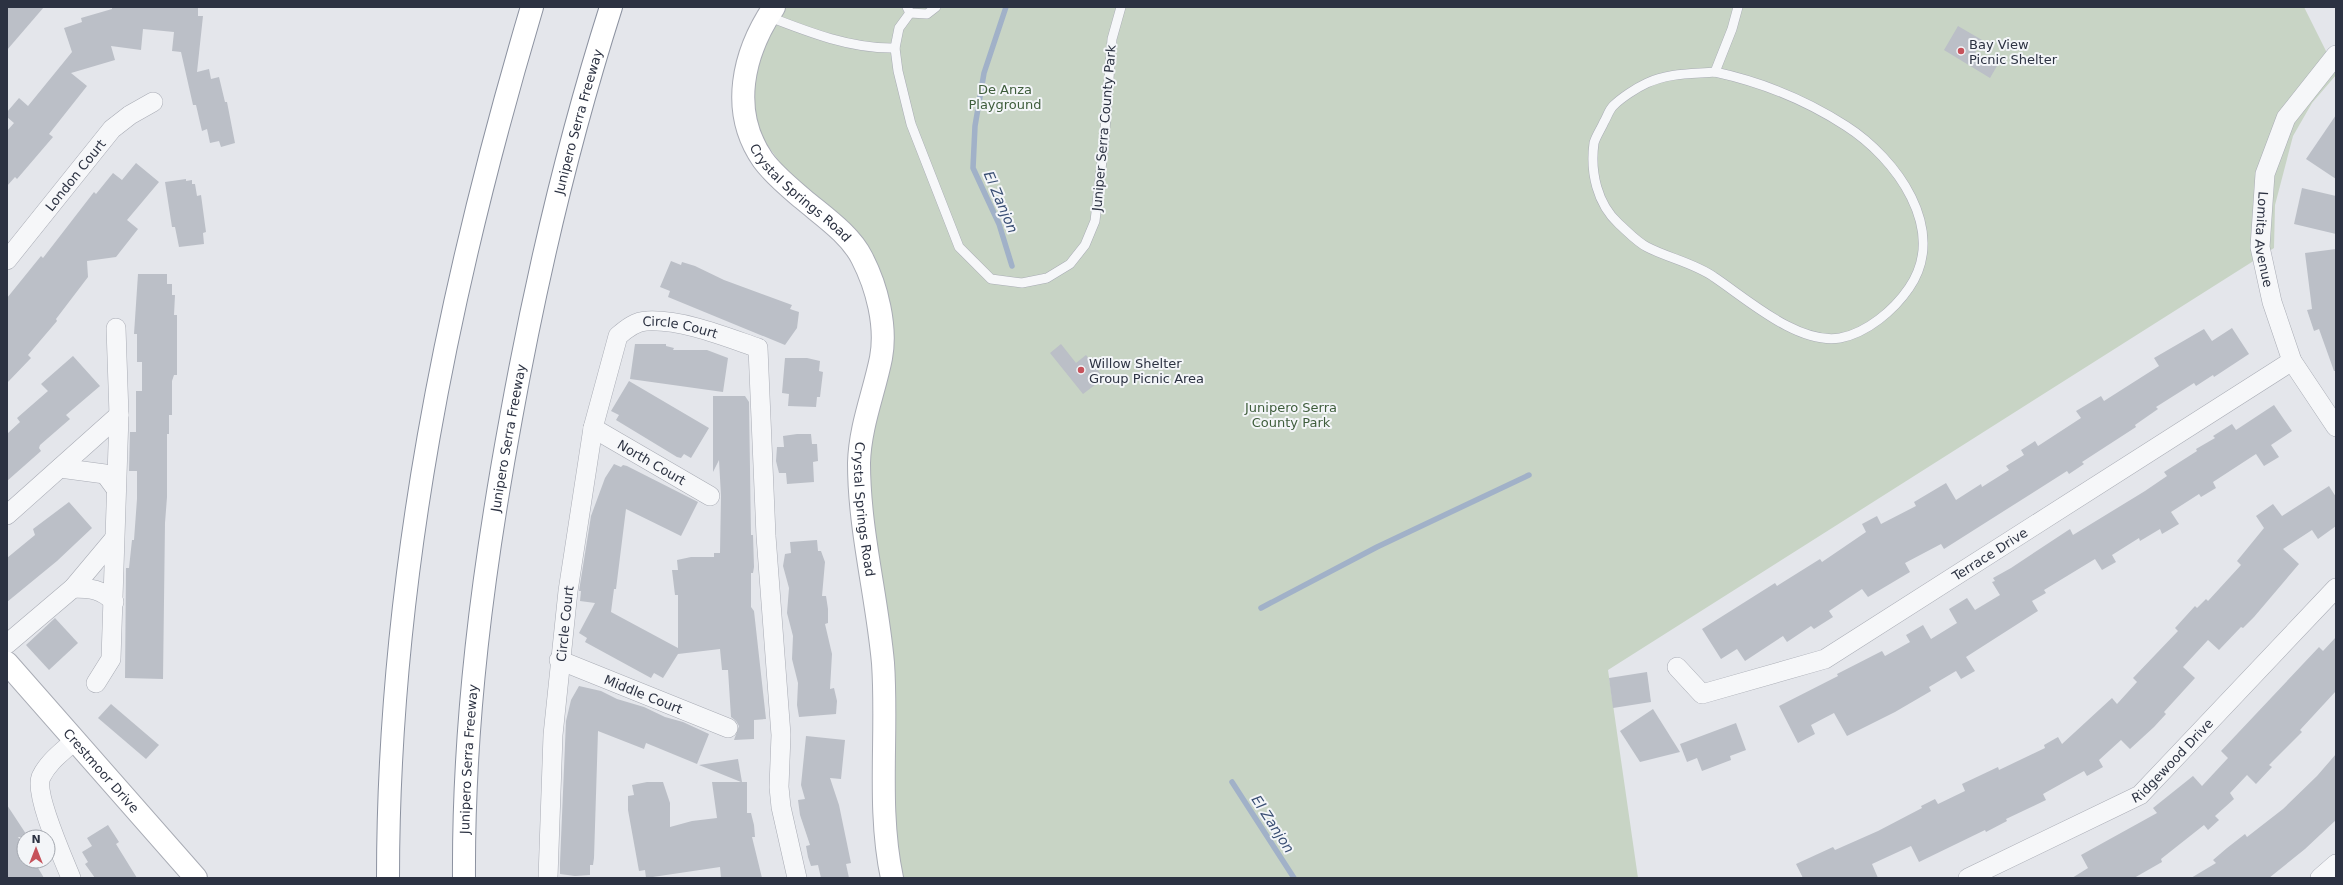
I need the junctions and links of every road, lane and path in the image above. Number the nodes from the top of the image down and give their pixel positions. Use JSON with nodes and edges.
{"nodes":[{"id":1,"x":532,"y":7,"type":"edge"},
{"id":2,"x":611,"y":7,"type":"edge"},
{"id":3,"x":936,"y":7,"type":"edge"},
{"id":4,"x":1121,"y":7,"type":"edge"},
{"id":5,"x":1738,"y":7,"type":"edge"},
{"id":6,"x":908,"y":10,"type":"edge"},
{"id":7,"x":771,"y":12,"type":"edge"},
{"id":8,"x":895,"y":48,"type":"junction"},
{"id":9,"x":2336,"y":55,"type":"edge"},
{"id":10,"x":1714,"y":72,"type":"junction"},
{"id":11,"x":153,"y":102,"type":"dead end"},
{"id":12,"x":7,"y":260,"type":"edge"},
{"id":13,"x":116,"y":328,"type":"dead end"},
{"id":14,"x":2292,"y":361,"type":"junction"},
{"id":15,"x":119,"y":415,"type":"junction"},
{"id":16,"x":2336,"y":427,"type":"edge"},
{"id":17,"x":593,"y":428,"type":"junction"},
{"id":18,"x":60,"y":468,"type":"junction"},
{"id":19,"x":116,"y":489,"type":"junction"},
{"id":20,"x":710,"y":496,"type":"dead end"},
{"id":21,"x":7,"y":515,"type":"edge"},
{"id":22,"x":114,"y":539,"type":"junction"},
{"id":23,"x":73,"y":588,"type":"junction"},
{"id":24,"x":2336,"y":588,"type":"edge"},
{"id":25,"x":114,"y":602,"type":"junction"},
{"id":26,"x":7,"y":644,"type":"edge"},
{"id":27,"x":560,"y":660,"type":"junction"},
{"id":28,"x":7,"y":663,"type":"edge"},
{"id":29,"x":1678,"y":667,"type":"dead end"},
{"id":30,"x":96,"y":683,"type":"dead end"},
{"id":31,"x":728,"y":728,"type":"dead end"},
{"id":32,"x":74,"y":741,"type":"junction"},
{"id":33,"x":2336,"y":864,"type":"edge"},
{"id":34,"x":71,"y":878,"type":"edge"},
{"id":35,"x":196,"y":878,"type":"edge"},
{"id":36,"x":388,"y":878,"type":"edge"},
{"id":37,"x":464,"y":878,"type":"edge"},
{"id":38,"x":548,"y":878,"type":"edge"},
{"id":39,"x":797,"y":878,"type":"edge"},
{"id":40,"x":892,"y":878,"type":"edge"},
{"id":41,"x":1968,"y":878,"type":"edge"},
{"id":42,"x":2320,"y":878,"type":"edge"}],
"edges":[{"from":1,"to":36,"type":"main road"},
{"from":2,"to":37,"type":"main road","name":"Junipero Serra Freeway"},
{"from":3,"to":6,"type":"lane","name":"Juniper Serra County Park"},
{"from":4,"to":8,"type":"lane","name":"Juniper Serra County Park"},
{"from":5,"to":10,"type":"lane"},
{"from":6,"to":8,"type":"lane","name":"Juniper Serra County Park"},
{"from":7,"to":8,"type":"lane"},
{"from":7,"to":40,"type":"main road","name":"Crystal Springs Road"},
{"from":9,"to":14,"type":"street","name":"Lomita Avenue"},
{"from":10,"to":10,"type":"lane"},
{"from":11,"to":12,"type":"street","name":"London Court"},
{"from":13,"to":15,"type":"street"},
{"from":14,"to":16,"type":"street","name":"Lomita Avenue"},
{"from":14,"to":29,"type":"street","name":"Terrace Drive"},
{"from":15,"to":18,"type":"street"},
{"from":15,"to":19,"type":"street"},
{"from":17,"to":20,"type":"street","name":"North Court"},
{"from":17,"to":27,"type":"street","name":"Circle Court"},
{"from":17,"to":39,"type":"street","name":"Circle Court"},
{"from":18,"to":19,"type":"street"},
{"from":18,"to":21,"type":"street"},
{"from":19,"to":22,"type":"street"},
{"from":22,"to":23,"type":"street"},
{"from":22,"to":25,"type":"street"},
{"from":23,"to":25,"type":"street"},
{"from":23,"to":26,"type":"street"},
{"from":24,"to":41,"type":"street","name":"Ridgewood Drive"},
{"from":25,"to":30,"type":"street"},
{"from":27,"to":31,"type":"street","name":"Middle Court"},
{"from":27,"to":38,"type":"street","name":"Circle Court"},
{"from":28,"to":32,"type":"main road","name":"Crestmoor Drive"},
{"from":32,"to":34,"type":"street"},
{"from":32,"to":35,"type":"main road","name":"Crestmoor Drive"},
{"from":33,"to":42,"type":"street"}]}
